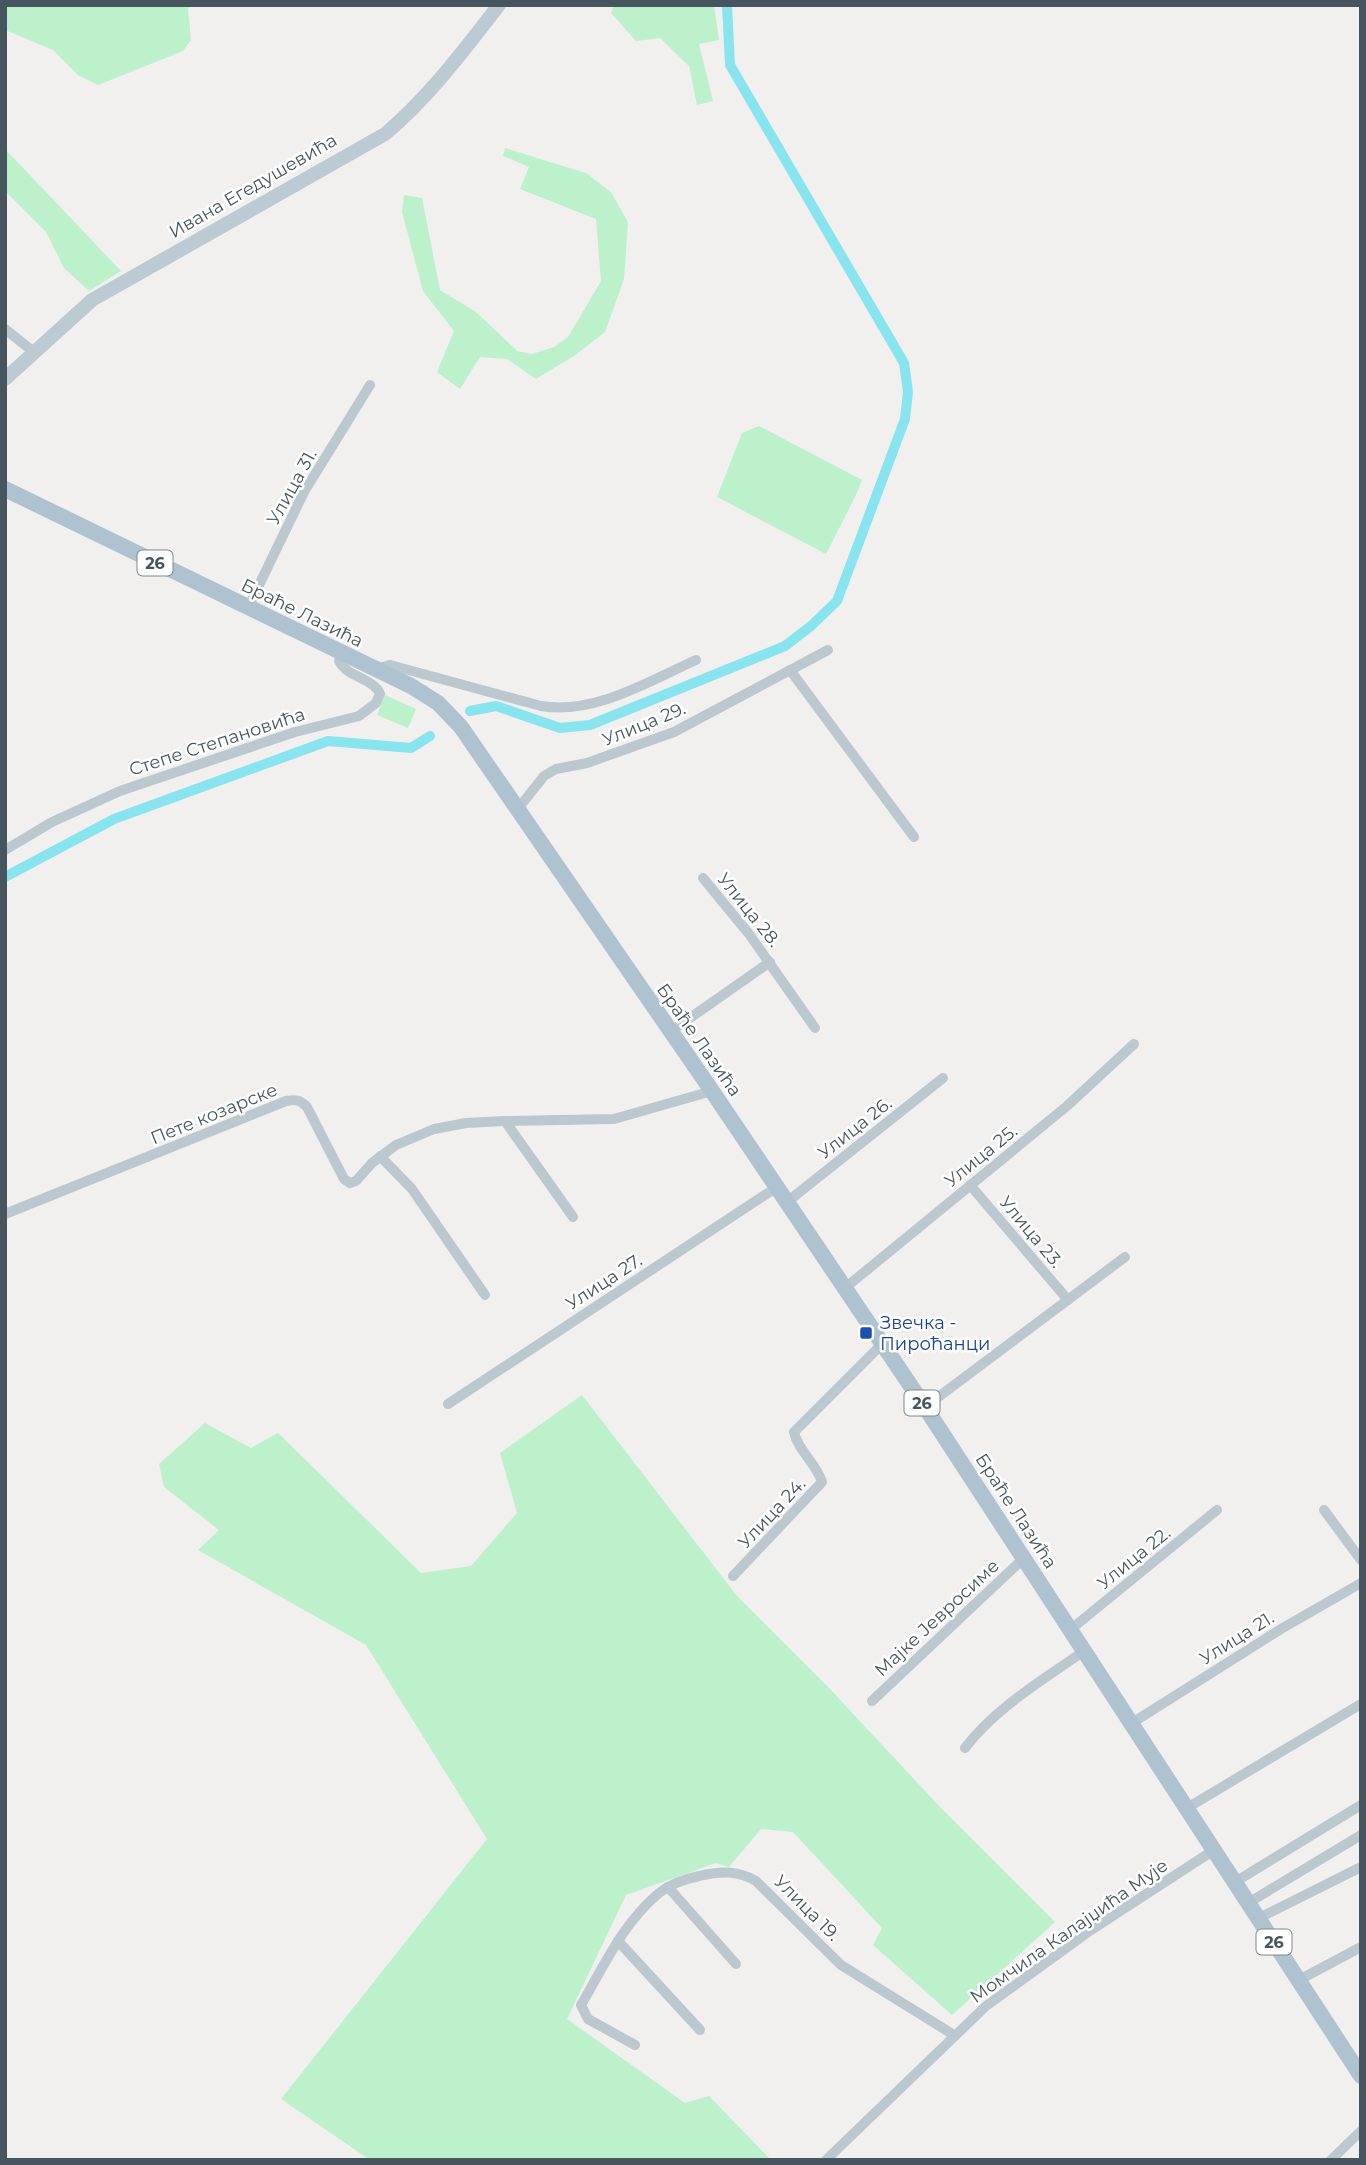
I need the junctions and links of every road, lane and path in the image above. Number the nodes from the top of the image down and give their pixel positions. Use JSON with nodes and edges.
{"nodes":[{"id":1,"x":499,"y":5,"type":"edge"},
{"id":2,"x":5,"y":328,"type":"edge"},
{"id":3,"x":35,"y":353,"type":"junction"},
{"id":4,"x":5,"y":379,"type":"edge"},
{"id":5,"x":370,"y":385,"type":"dead end"},
{"id":6,"x":5,"y":489,"type":"edge"},
{"id":7,"x":248,"y":608,"type":"junction"},
{"id":8,"x":828,"y":650,"type":"dead end"},
{"id":9,"x":341,"y":654,"type":"junction"},
{"id":10,"x":696,"y":660,"type":"dead end"},
{"id":11,"x":375,"y":669,"type":"junction"},
{"id":12,"x":790,"y":670,"type":"junction"},
{"id":13,"x":517,"y":810,"type":"junction"},
{"id":14,"x":914,"y":837,"type":"dead end"},
{"id":15,"x":5,"y":850,"type":"edge"},
{"id":16,"x":703,"y":878,"type":"dead end"},
{"id":17,"x":770,"y":962,"type":"junction"},
{"id":18,"x":815,"y":1028,"type":"dead end"},
{"id":19,"x":670,"y":1031,"type":"junction"},
{"id":20,"x":1134,"y":1044,"type":"dead end"},
{"id":21,"x":943,"y":1078,"type":"dead end"},
{"id":22,"x":712,"y":1091,"type":"junction"},
{"id":23,"x":505,"y":1121,"type":"junction"},
{"id":24,"x":380,"y":1156,"type":"junction"},
{"id":25,"x":970,"y":1185,"type":"junction"},
{"id":26,"x":776,"y":1187,"type":"junction"},
{"id":27,"x":787,"y":1202,"type":"junction"},
{"id":28,"x":5,"y":1214,"type":"edge"},
{"id":29,"x":573,"y":1217,"type":"dead end"},
{"id":30,"x":1125,"y":1257,"type":"dead end"},
{"id":31,"x":845,"y":1288,"type":"junction"},
{"id":32,"x":485,"y":1295,"type":"dead end"},
{"id":33,"x":1068,"y":1300,"type":"junction"},
{"id":34,"x":882,"y":1344,"type":"junction"},
{"id":35,"x":448,"y":1404,"type":"dead end"},
{"id":36,"x":925,"y":1407,"type":"junction"},
{"id":37,"x":1217,"y":1510,"type":"dead end"},
{"id":38,"x":1324,"y":1510,"type":"dead end"},
{"id":39,"x":1024,"y":1558,"type":"junction"},
{"id":40,"x":1361,"y":1559,"type":"edge"},
{"id":41,"x":733,"y":1576,"type":"dead end"},
{"id":42,"x":1361,"y":1583,"type":"edge"},
{"id":43,"x":1070,"y":1630,"type":"junction"},
{"id":44,"x":1084,"y":1651,"type":"junction"},
{"id":45,"x":872,"y":1701,"type":"dead end"},
{"id":46,"x":1361,"y":1704,"type":"edge"},
{"id":47,"x":1132,"y":1723,"type":"junction"},
{"id":48,"x":965,"y":1748,"type":"dead end"},
{"id":49,"x":1361,"y":1805,"type":"edge"},
{"id":50,"x":1187,"y":1808,"type":"junction"},
{"id":51,"x":1361,"y":1835,"type":"edge"},
{"id":52,"x":1214,"y":1850,"type":"junction"},
{"id":53,"x":1361,"y":1867,"type":"edge"},
{"id":54,"x":1235,"y":1882,"type":"junction"},
{"id":55,"x":668,"y":1887,"type":"junction"},
{"id":56,"x":1248,"y":1903,"type":"junction"},
{"id":57,"x":1259,"y":1918,"type":"junction"},
{"id":58,"x":618,"y":1941,"type":"junction"},
{"id":59,"x":1361,"y":1947,"type":"edge"},
{"id":60,"x":736,"y":1964,"type":"dead end"},
{"id":61,"x":1298,"y":1980,"type":"junction"},
{"id":62,"x":700,"y":2030,"type":"dead end"},
{"id":63,"x":954,"y":2035,"type":"junction"},
{"id":64,"x":635,"y":2045,"type":"dead end"},
{"id":65,"x":1361,"y":2076,"type":"edge"},
{"id":66,"x":1361,"y":2131,"type":"edge"},
{"id":67,"x":826,"y":2160,"type":"edge"},
{"id":68,"x":1331,"y":2160,"type":"edge"}],
"edges":[{"from":1,"to":3,"type":"main road","name":"Ивана Егедушевића"},
{"from":2,"to":3,"type":"street"},
{"from":3,"to":4,"type":"main road","name":"Ивана Егедушевића"},
{"from":5,"to":7,"type":"street","name":"Улица 31."},
{"from":6,"to":7,"type":"main road","name":"Браће Лазића","number":"26"},
{"from":7,"to":9,"type":"main road","name":"Браће Лазића","number":"26"},
{"from":8,"to":12,"type":"street","name":"Улица 29."},
{"from":9,"to":11,"type":"main road","name":"Браће Лазића","number":"26"},
{"from":9,"to":15,"type":"street","name":"Степе Степановића"},
{"from":10,"to":11,"type":"street"},
{"from":11,"to":13,"type":"main road","name":"Браће Лазића","number":"26"},
{"from":12,"to":13,"type":"street","name":"Улица 29."},
{"from":12,"to":14,"type":"street"},
{"from":13,"to":19,"type":"main road","name":"Браће Лазића","number":"26"},
{"from":16,"to":17,"type":"street","name":"Улица 28."},
{"from":17,"to":18,"type":"street","name":"Улица 28."},
{"from":17,"to":19,"type":"street","name":"Улица 28."},
{"from":19,"to":22,"type":"main road","name":"Браће Лазића","number":"26"},
{"from":20,"to":25,"type":"street","name":"Улица 25."},
{"from":21,"to":27,"type":"street","name":"Улица 26."},
{"from":22,"to":23,"type":"street","name":"Пете козарске"},
{"from":22,"to":26,"type":"main road","name":"Браће Лазића","number":"26"},
{"from":23,"to":24,"type":"street","name":"Пете козарске"},
{"from":23,"to":29,"type":"street"},
{"from":24,"to":28,"type":"street","name":"Пете козарске"},
{"from":24,"to":32,"type":"street"},
{"from":25,"to":31,"type":"street","name":"Улица 25."},
{"from":25,"to":33,"type":"street","name":"Улица 23."},
{"from":26,"to":27,"type":"main road","name":"Браће Лазића","number":"26"},
{"from":26,"to":35,"type":"street","name":"Улица 27."},
{"from":27,"to":31,"type":"main road","name":"Браће Лазића","number":"26"},
{"from":30,"to":33,"type":"street"},
{"from":31,"to":34,"type":"main road","name":"Браће Лазића","number":"26"},
{"from":33,"to":36,"type":"street"},
{"from":34,"to":36,"type":"main road","name":"Браће Лазића","number":"26"},
{"from":34,"to":41,"type":"street","name":"Улица 24."},
{"from":36,"to":39,"type":"main road","name":"Браће Лазића","number":"26"},
{"from":37,"to":43,"type":"street","name":"Улица 22."},
{"from":38,"to":40,"type":"street"},
{"from":39,"to":43,"type":"main road","name":"Браће Лазића","number":"26"},
{"from":39,"to":45,"type":"street","name":"Мајке Јевросиме"},
{"from":42,"to":47,"type":"street","name":"Улица 21."},
{"from":43,"to":44,"type":"main road","name":"Браће Лазића","number":"26"},
{"from":44,"to":47,"type":"main road","name":"Браће Лазића","number":"26"},
{"from":44,"to":48,"type":"street"},
{"from":46,"to":50,"type":"street"},
{"from":47,"to":50,"type":"main road","name":"Браће Лазића","number":"26"},
{"from":49,"to":54,"type":"street"},
{"from":50,"to":52,"type":"main road","number":"26"},
{"from":51,"to":56,"type":"street"},
{"from":52,"to":54,"type":"main road","number":"26"},
{"from":52,"to":63,"type":"street","name":"Момчила Калајџића Мује"},
{"from":53,"to":57,"type":"street"},
{"from":54,"to":56,"type":"main road","number":"26"},
{"from":55,"to":58,"type":"street","name":"Улица 19."},
{"from":55,"to":60,"type":"street"},
{"from":55,"to":63,"type":"street","name":"Улица 19."},
{"from":56,"to":57,"type":"main road","number":"26"},
{"from":57,"to":61,"type":"main road","number":"26"},
{"from":58,"to":62,"type":"street"},
{"from":58,"to":64,"type":"street","name":"Улица 19."},
{"from":59,"to":61,"type":"street"},
{"from":61,"to":65,"type":"main road","number":"26"},
{"from":63,"to":67,"type":"street","name":"Момчила Калајџића Мује"},
{"from":66,"to":68,"type":"street"}]}
